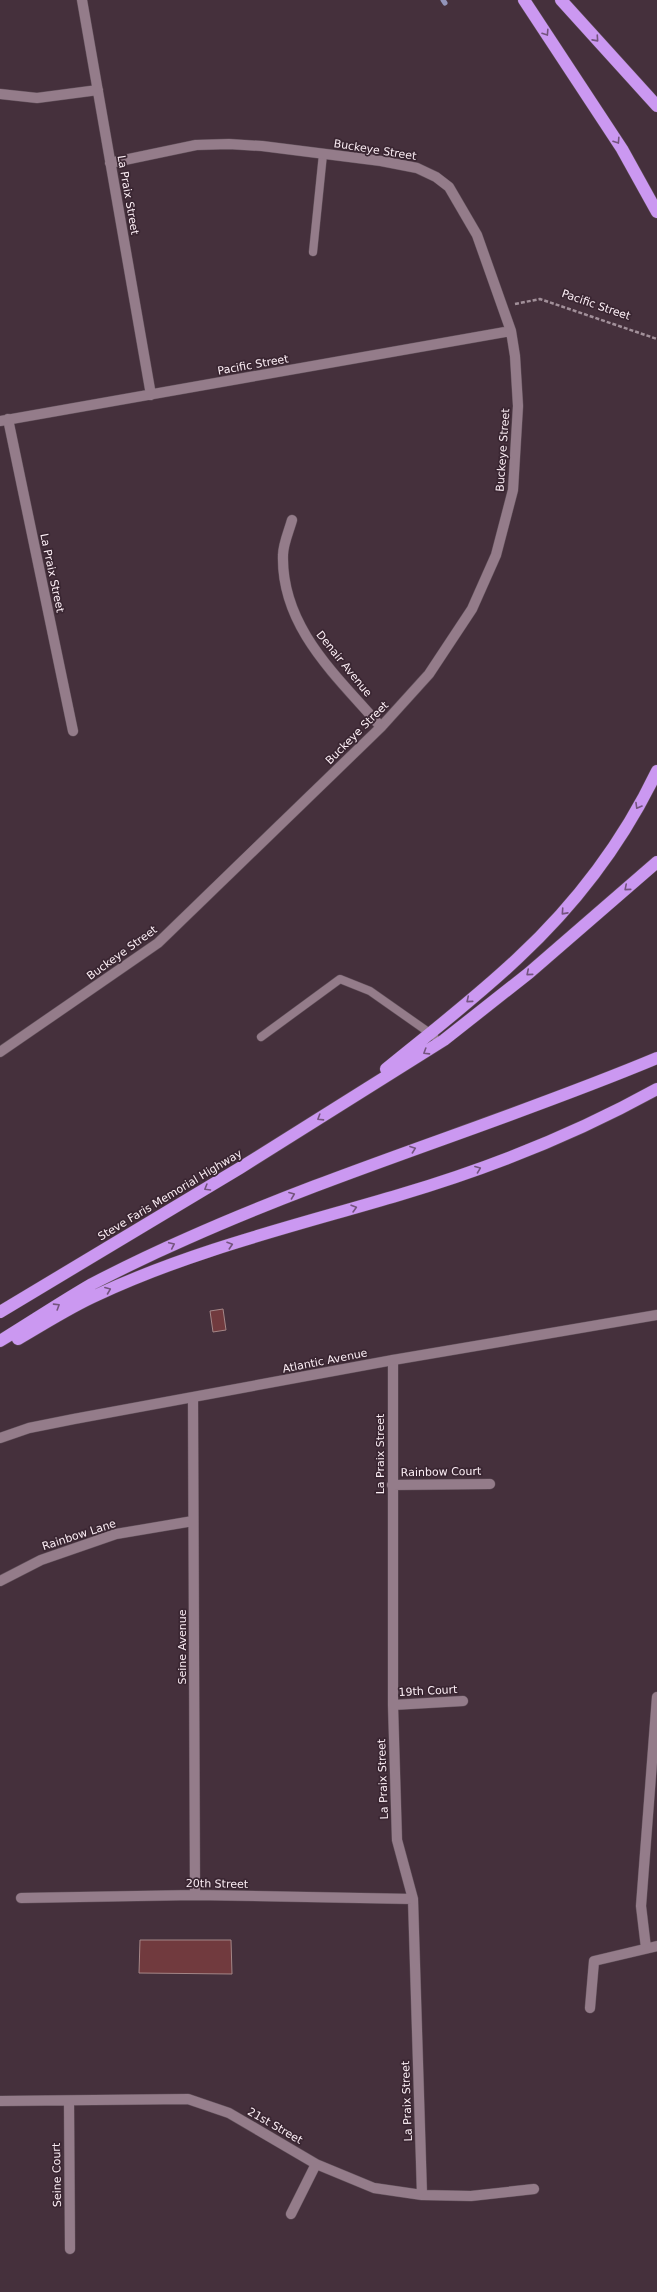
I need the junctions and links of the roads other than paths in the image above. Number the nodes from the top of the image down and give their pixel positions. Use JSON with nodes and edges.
{"nodes":[{"id":1,"x":82,"y":0,"type":"edge"},
{"id":2,"x":524,"y":0,"type":"edge"},
{"id":3,"x":561,"y":0,"type":"edge"},
{"id":4,"x":98,"y":90,"type":"junction"},
{"id":5,"x":0,"y":94,"type":"edge"},
{"id":6,"x":657,"y":106,"type":"edge"},
{"id":7,"x":323,"y":154,"type":"junction"},
{"id":8,"x":110,"y":163,"type":"junction"},
{"id":9,"x":657,"y":212,"type":"edge"},
{"id":10,"x":313,"y":252,"type":"dead end"},
{"id":11,"x":511,"y":330,"type":"junction"},
{"id":12,"x":151,"y":395,"type":"junction"},
{"id":13,"x":4,"y":420,"type":"edge"},
{"id":14,"x":292,"y":520,"type":"dead end"},
{"id":15,"x":381,"y":728,"type":"junction"},
{"id":16,"x":73,"y":731,"type":"dead end"},
{"id":17,"x":657,"y":772,"type":"edge"},
{"id":18,"x":657,"y":862,"type":"edge"},
{"id":19,"x":431,"y":1032,"type":"junction"},
{"id":20,"x":261,"y":1037,"type":"dead end"},
{"id":21,"x":440,"y":1043,"type":"junction"},
{"id":22,"x":0,"y":1052,"type":"edge"},
{"id":23,"x":657,"y":1058,"type":"edge"},
{"id":24,"x":657,"y":1089,"type":"edge"},
{"id":25,"x":353,"y":1097,"type":"junction"},
{"id":26,"x":0,"y":1312,"type":"edge"},
{"id":27,"x":657,"y":1315,"type":"edge"},
{"id":28,"x":0,"y":1341,"type":"edge"},
{"id":29,"x":0,"y":1349,"type":"edge"},
{"id":30,"x":393,"y":1360,"type":"junction"},
{"id":31,"x":193,"y":1398,"type":"junction"},
{"id":32,"x":0,"y":1438,"type":"edge"},
{"id":33,"x":392,"y":1484,"type":"junction"},
{"id":34,"x":490,"y":1484,"type":"dead end"},
{"id":35,"x":193,"y":1521,"type":"junction"},
{"id":36,"x":0,"y":1581,"type":"edge"},
{"id":37,"x":657,"y":1697,"type":"edge"},
{"id":38,"x":463,"y":1701,"type":"dead end"},
{"id":39,"x":393,"y":1705,"type":"junction"},
{"id":40,"x":195,"y":1895,"type":"junction"},
{"id":41,"x":21,"y":1898,"type":"dead end"},
{"id":42,"x":413,"y":1899,"type":"junction"},
{"id":43,"x":657,"y":1946,"type":"edge"},
{"id":44,"x":646,"y":1948,"type":"junction"},
{"id":45,"x":590,"y":2008,"type":"dead end"},
{"id":46,"x":0,"y":2101,"type":"edge"},
{"id":47,"x":69,"y":2101,"type":"junction"},
{"id":48,"x":316,"y":2164,"type":"junction"},
{"id":49,"x":534,"y":2188,"type":"dead end"},
{"id":50,"x":422,"y":2194,"type":"junction"},
{"id":51,"x":291,"y":2214,"type":"dead end"},
{"id":52,"x":70,"y":2249,"type":"dead end"}],
"edges":[{"from":1,"to":4,"type":"street","name":"La Praix Street"},
{"from":2,"to":9,"type":"highway","one_way":true},
{"from":3,"to":6,"type":"highway","one_way":true},
{"from":4,"to":5,"type":"street"},
{"from":4,"to":8,"type":"street","name":"La Praix Street"},
{"from":7,"to":8,"type":"street","name":"Buckeye Street"},
{"from":7,"to":10,"type":"lane"},
{"from":7,"to":11,"type":"street","name":"Buckeye Street"},
{"from":8,"to":12,"type":"street","name":"La Praix Street"},
{"from":11,"to":12,"type":"street","name":"Pacific Street"},
{"from":11,"to":15,"type":"street","name":"Buckeye Street"},
{"from":12,"to":13,"type":"street","name":"Pacific Street"},
{"from":13,"to":16,"type":"street","name":"La Praix Street"},
{"from":14,"to":15,"type":"street","name":"Denair Avenue"},
{"from":15,"to":22,"type":"street","name":"Buckeye Street"},
{"from":17,"to":19,"type":"highway","one_way":true},
{"from":18,"to":21,"type":"highway","one_way":true},
{"from":19,"to":20,"type":"lane"},
{"from":19,"to":21,"type":"lane"},
{"from":19,"to":25,"type":"highway"},
{"from":21,"to":25,"type":"highway","one_way":true},
{"from":28,"to":23,"type":"highway","one_way":true},
{"from":29,"to":24,"type":"highway","one_way":true},
{"from":25,"to":26,"type":"highway","name":"Steve Faris Memorial Highway","one_way":true},
{"from":27,"to":30,"type":"street","name":"Atlantic Avenue"},
{"from":30,"to":31,"type":"street","name":"Atlantic Avenue"},
{"from":30,"to":33,"type":"street","name":"La Praix Street"},
{"from":31,"to":32,"type":"street","name":"Atlantic Avenue"},
{"from":31,"to":35,"type":"street","name":"Seine Avenue"},
{"from":33,"to":34,"type":"street","name":"Rainbow Court"},
{"from":33,"to":39,"type":"street","name":"La Praix Street"},
{"from":35,"to":36,"type":"street","name":"Rainbow Lane"},
{"from":35,"to":40,"type":"street","name":"Seine Avenue"},
{"from":37,"to":44,"type":"street"},
{"from":38,"to":39,"type":"street","name":"19th Court"},
{"from":39,"to":42,"type":"street","name":"La Praix Street"},
{"from":40,"to":41,"type":"street","name":"20th Street"},
{"from":40,"to":42,"type":"street","name":"20th Street"},
{"from":42,"to":50,"type":"street","name":"La Praix Street"},
{"from":43,"to":44,"type":"street"},
{"from":44,"to":45,"type":"street"},
{"from":46,"to":47,"type":"street","name":"21st Street"},
{"from":47,"to":48,"type":"street","name":"21st Street"},
{"from":47,"to":52,"type":"street","name":"Seine Court"},
{"from":48,"to":50,"type":"street","name":"21st Street"},
{"from":48,"to":51,"type":"street"},
{"from":49,"to":50,"type":"street","name":"21st Street"}]}
